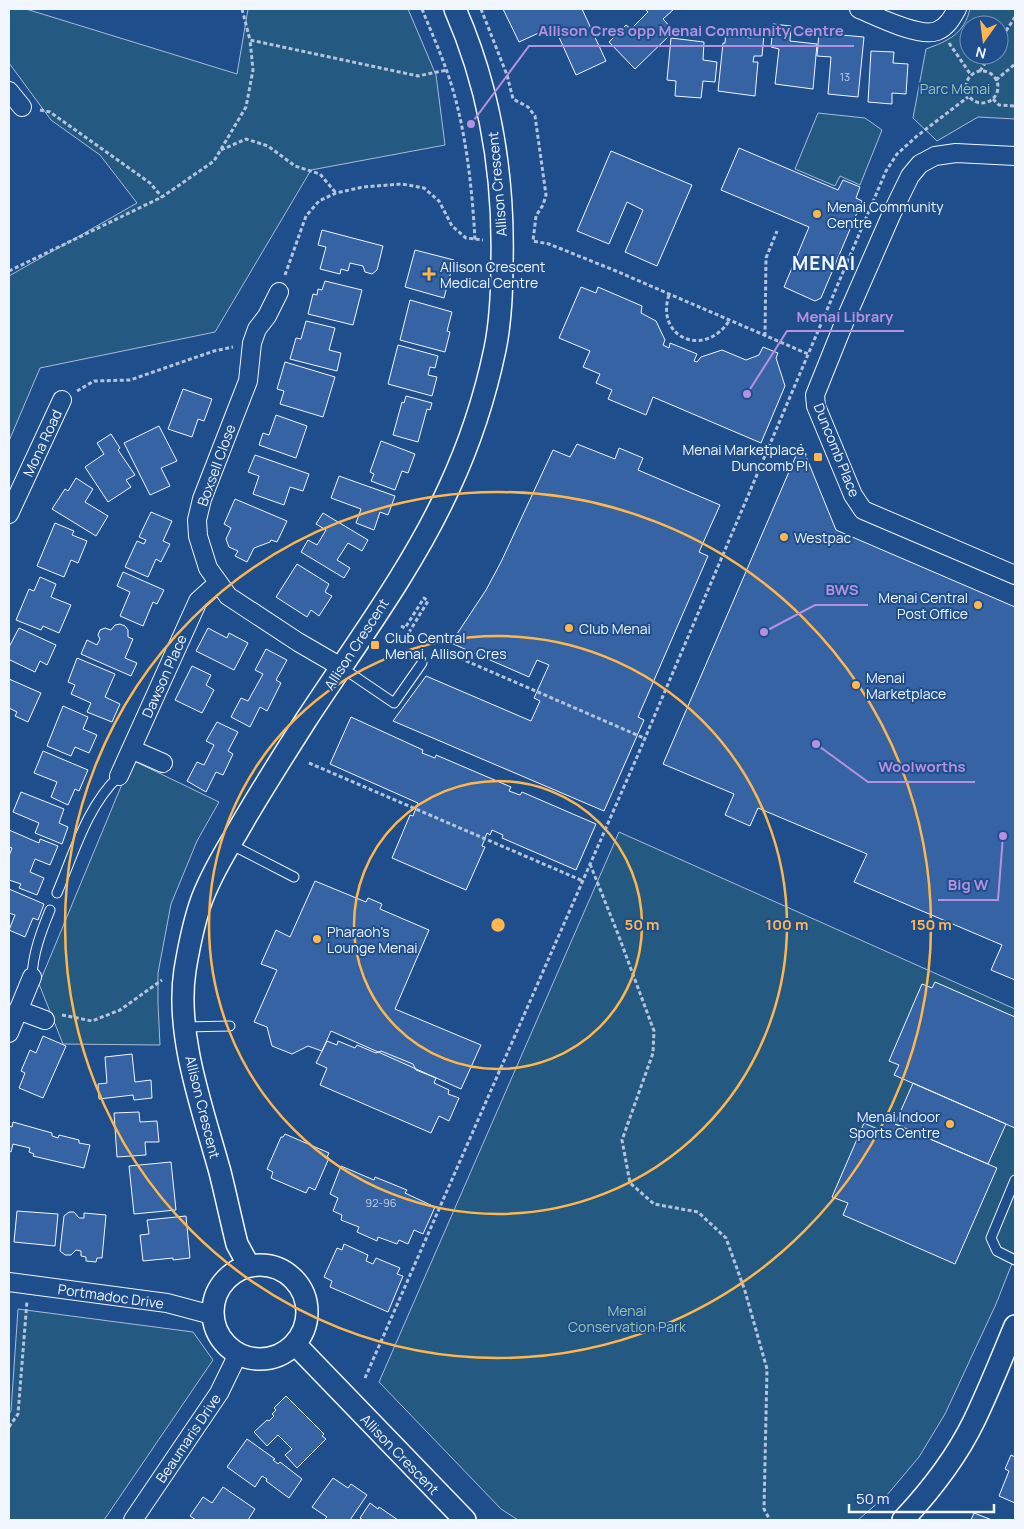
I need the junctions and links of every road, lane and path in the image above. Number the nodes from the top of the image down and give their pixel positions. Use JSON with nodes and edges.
{"nodes":[{"id":1,"x":242,"y":9,"type":"edge"},
{"id":2,"x":422,"y":9,"type":"edge"},
{"id":3,"x":455,"y":9,"type":"edge"},
{"id":4,"x":481,"y":9,"type":"edge"},
{"id":5,"x":859,"y":9,"type":"edge"},
{"id":6,"x":957,"y":9,"type":"edge"},
{"id":7,"x":936,"y":32,"type":"junction"},
{"id":8,"x":250,"y":40,"type":"junction"},
{"id":9,"x":1015,"y":64,"type":"edge"},
{"id":10,"x":984,"y":65,"type":"edge"},
{"id":11,"x":447,"y":70,"type":"junction"},
{"id":12,"x":980,"y":71,"type":"junction"},
{"id":13,"x":971,"y":75,"type":"junction"},
{"id":14,"x":996,"y":80,"type":"junction"},
{"id":15,"x":9,"y":91,"type":"edge"},
{"id":16,"x":968,"y":97,"type":"junction"},
{"id":17,"x":993,"y":99,"type":"junction"},
{"id":18,"x":1015,"y":106,"type":"edge"},
{"id":19,"x":22,"y":107,"type":"joint"},
{"id":20,"x":220,"y":151,"type":"junction"},
{"id":21,"x":1015,"y":156,"type":"edge"},
{"id":22,"x":336,"y":193,"type":"junction"},
{"id":23,"x":162,"y":196,"type":"junction"},
{"id":24,"x":777,"y":231,"type":"dead end"},
{"id":25,"x":475,"y":240,"type":"junction"},
{"id":26,"x":489,"y":240,"type":"dead end"},
{"id":27,"x":9,"y":271,"type":"edge"},
{"id":28,"x":279,"y":292,"type":"joint"},
{"id":29,"x":669,"y":295,"type":"junction"},
{"id":30,"x":729,"y":321,"type":"junction"},
{"id":31,"x":766,"y":336,"type":"junction"},
{"id":32,"x":252,"y":343,"type":"junction"},
{"id":33,"x":808,"y":354,"type":"junction"},
{"id":34,"x":62,"y":400,"type":"joint"},
{"id":35,"x":9,"y":514,"type":"edge"},
{"id":36,"x":1015,"y":575,"type":"edge"},
{"id":37,"x":218,"y":583,"type":"junction"},
{"id":38,"x":401,"y":626,"type":"dead end"},
{"id":39,"x":408,"y":634,"type":"dead end"},
{"id":40,"x":448,"y":653,"type":"dead end"},
{"id":41,"x":422,"y":663,"type":"dead end"},
{"id":42,"x":341,"y":667,"type":"junction"},
{"id":43,"x":644,"y":738,"type":"junction"},
{"id":44,"x":132,"y":748,"type":"junction"},
{"id":45,"x":163,"y":763,"type":"dead end"},
{"id":46,"x":309,"y":763,"type":"dead end"},
{"id":47,"x":119,"y":776,"type":"joint"},
{"id":48,"x":230,"y":843,"type":"junction"},
{"id":49,"x":590,"y":864,"type":"junction"},
{"id":50,"x":294,"y":877,"type":"dead end"},
{"id":51,"x":582,"y":881,"type":"junction"},
{"id":52,"x":57,"y":893,"type":"dead end"},
{"id":53,"x":50,"y":910,"type":"dead end"},
{"id":54,"x":32,"y":977,"type":"joint"},
{"id":55,"x":162,"y":980,"type":"dead end"},
{"id":56,"x":18,"y":1010,"type":"junction"},
{"id":57,"x":45,"y":1020,"type":"joint"},
{"id":58,"x":185,"y":1026,"type":"junction"},
{"id":59,"x":230,"y":1026,"type":"dead end"},
{"id":60,"x":9,"y":1033,"type":"edge"},
{"id":61,"x":1015,"y":1180,"type":"edge"},
{"id":62,"x":1015,"y":1260,"type":"edge"},
{"id":63,"x":249,"y":1266,"type":"junction"},
{"id":64,"x":9,"y":1282,"type":"edge"},
{"id":65,"x":28,"y":1284,"type":"junction"},
{"id":66,"x":212,"y":1315,"type":"junction"},
{"id":67,"x":1015,"y":1326,"type":"edge"},
{"id":68,"x":295,"y":1344,"type":"junction"},
{"id":69,"x":238,"y":1354,"type":"junction"},
{"id":70,"x":364,"y":1378,"type":"dead end"},
{"id":71,"x":9,"y":1428,"type":"edge"},
{"id":72,"x":133,"y":1520,"type":"edge"},
{"id":73,"x":465,"y":1520,"type":"edge"},
{"id":74,"x":770,"y":1520,"type":"edge"},
{"id":75,"x":903,"y":1520,"type":"edge"}],
"edges":[{"from":1,"to":8,"type":"path"},
{"from":2,"to":11,"type":"path"},
{"from":3,"to":42,"type":"street","name":"Allison Crescent"},
{"from":4,"to":29,"type":"path"},
{"from":5,"to":7,"type":"street"},
{"from":6,"to":7,"type":"street"},
{"from":7,"to":13,"type":"path"},
{"from":8,"to":11,"type":"path"},
{"from":8,"to":20,"type":"path"},
{"from":9,"to":14,"type":"path"},
{"from":10,"to":12,"type":"path"},
{"from":11,"to":25,"type":"path"},
{"from":12,"to":13,"type":"path"},
{"from":12,"to":14,"type":"path"},
{"from":13,"to":16,"type":"path"},
{"from":14,"to":17,"type":"path"},
{"from":15,"to":19,"type":"street"},
{"from":16,"to":17,"type":"path"},
{"from":16,"to":33,"type":"path"},
{"from":17,"to":18,"type":"path"},
{"from":19,"to":23,"type":"path"},
{"from":20,"to":22,"type":"path"},
{"from":20,"to":23,"type":"path"},
{"from":21,"to":36,"type":"street","name":"Duncomb Place"},
{"from":22,"to":25,"type":"path"},
{"from":22,"to":28,"type":"path"},
{"from":23,"to":27,"type":"path"},
{"from":24,"to":31,"type":"path"},
{"from":25,"to":26,"type":"path"},
{"from":28,"to":32,"type":"street","name":"Boxsell Close"},
{"from":29,"to":30,"type":"path"},
{"from":29,"to":30,"type":"path"},
{"from":30,"to":31,"type":"path"},
{"from":31,"to":33,"type":"path"},
{"from":32,"to":34,"type":"path"},
{"from":32,"to":37,"type":"street","name":"Boxsell Close"},
{"from":33,"to":43,"type":"path"},
{"from":34,"to":35,"type":"street","name":"Mona Road"},
{"from":37,"to":42,"type":"street","name":"Boxsell Close"},
{"from":37,"to":44,"type":"street","name":"Dawson Place"},
{"from":38,"to":39,"type":"path"},
{"from":40,"to":43,"type":"path"},
{"from":41,"to":42,"type":"lane"},
{"from":42,"to":48,"type":"street","name":"Allison Crescent"},
{"from":43,"to":49,"type":"path"},
{"from":44,"to":45,"type":"street"},
{"from":44,"to":47,"type":"street","name":"Dawson Place"},
{"from":46,"to":51,"type":"path"},
{"from":47,"to":52,"type":"lane"},
{"from":48,"to":50,"type":"lane"},
{"from":48,"to":58,"type":"street","name":"Allison Crescent"},
{"from":49,"to":51,"type":"path"},
{"from":49,"to":74,"type":"path"},
{"from":51,"to":70,"type":"path"},
{"from":53,"to":54,"type":"lane"},
{"from":54,"to":56,"type":"street"},
{"from":55,"to":57,"type":"path"},
{"from":56,"to":57,"type":"street"},
{"from":56,"to":60,"type":"street"},
{"from":58,"to":59,"type":"lane"},
{"from":58,"to":63,"type":"street","name":"Allison Crescent"},
{"from":61,"to":62,"type":"lane"},
{"from":63,"to":66,"type":"street"},
{"from":63,"to":68,"type":"street"},
{"from":64,"to":65,"type":"street","name":"Portmadoc Drive"},
{"from":65,"to":66,"type":"street","name":"Portmadoc Drive"},
{"from":65,"to":71,"type":"path"},
{"from":66,"to":69,"type":"street"},
{"from":67,"to":75,"type":"street"},
{"from":68,"to":69,"type":"street"},
{"from":68,"to":73,"type":"street","name":"Allison Crescent"},
{"from":69,"to":72,"type":"street","name":"Beaumaris Drive"}]}
